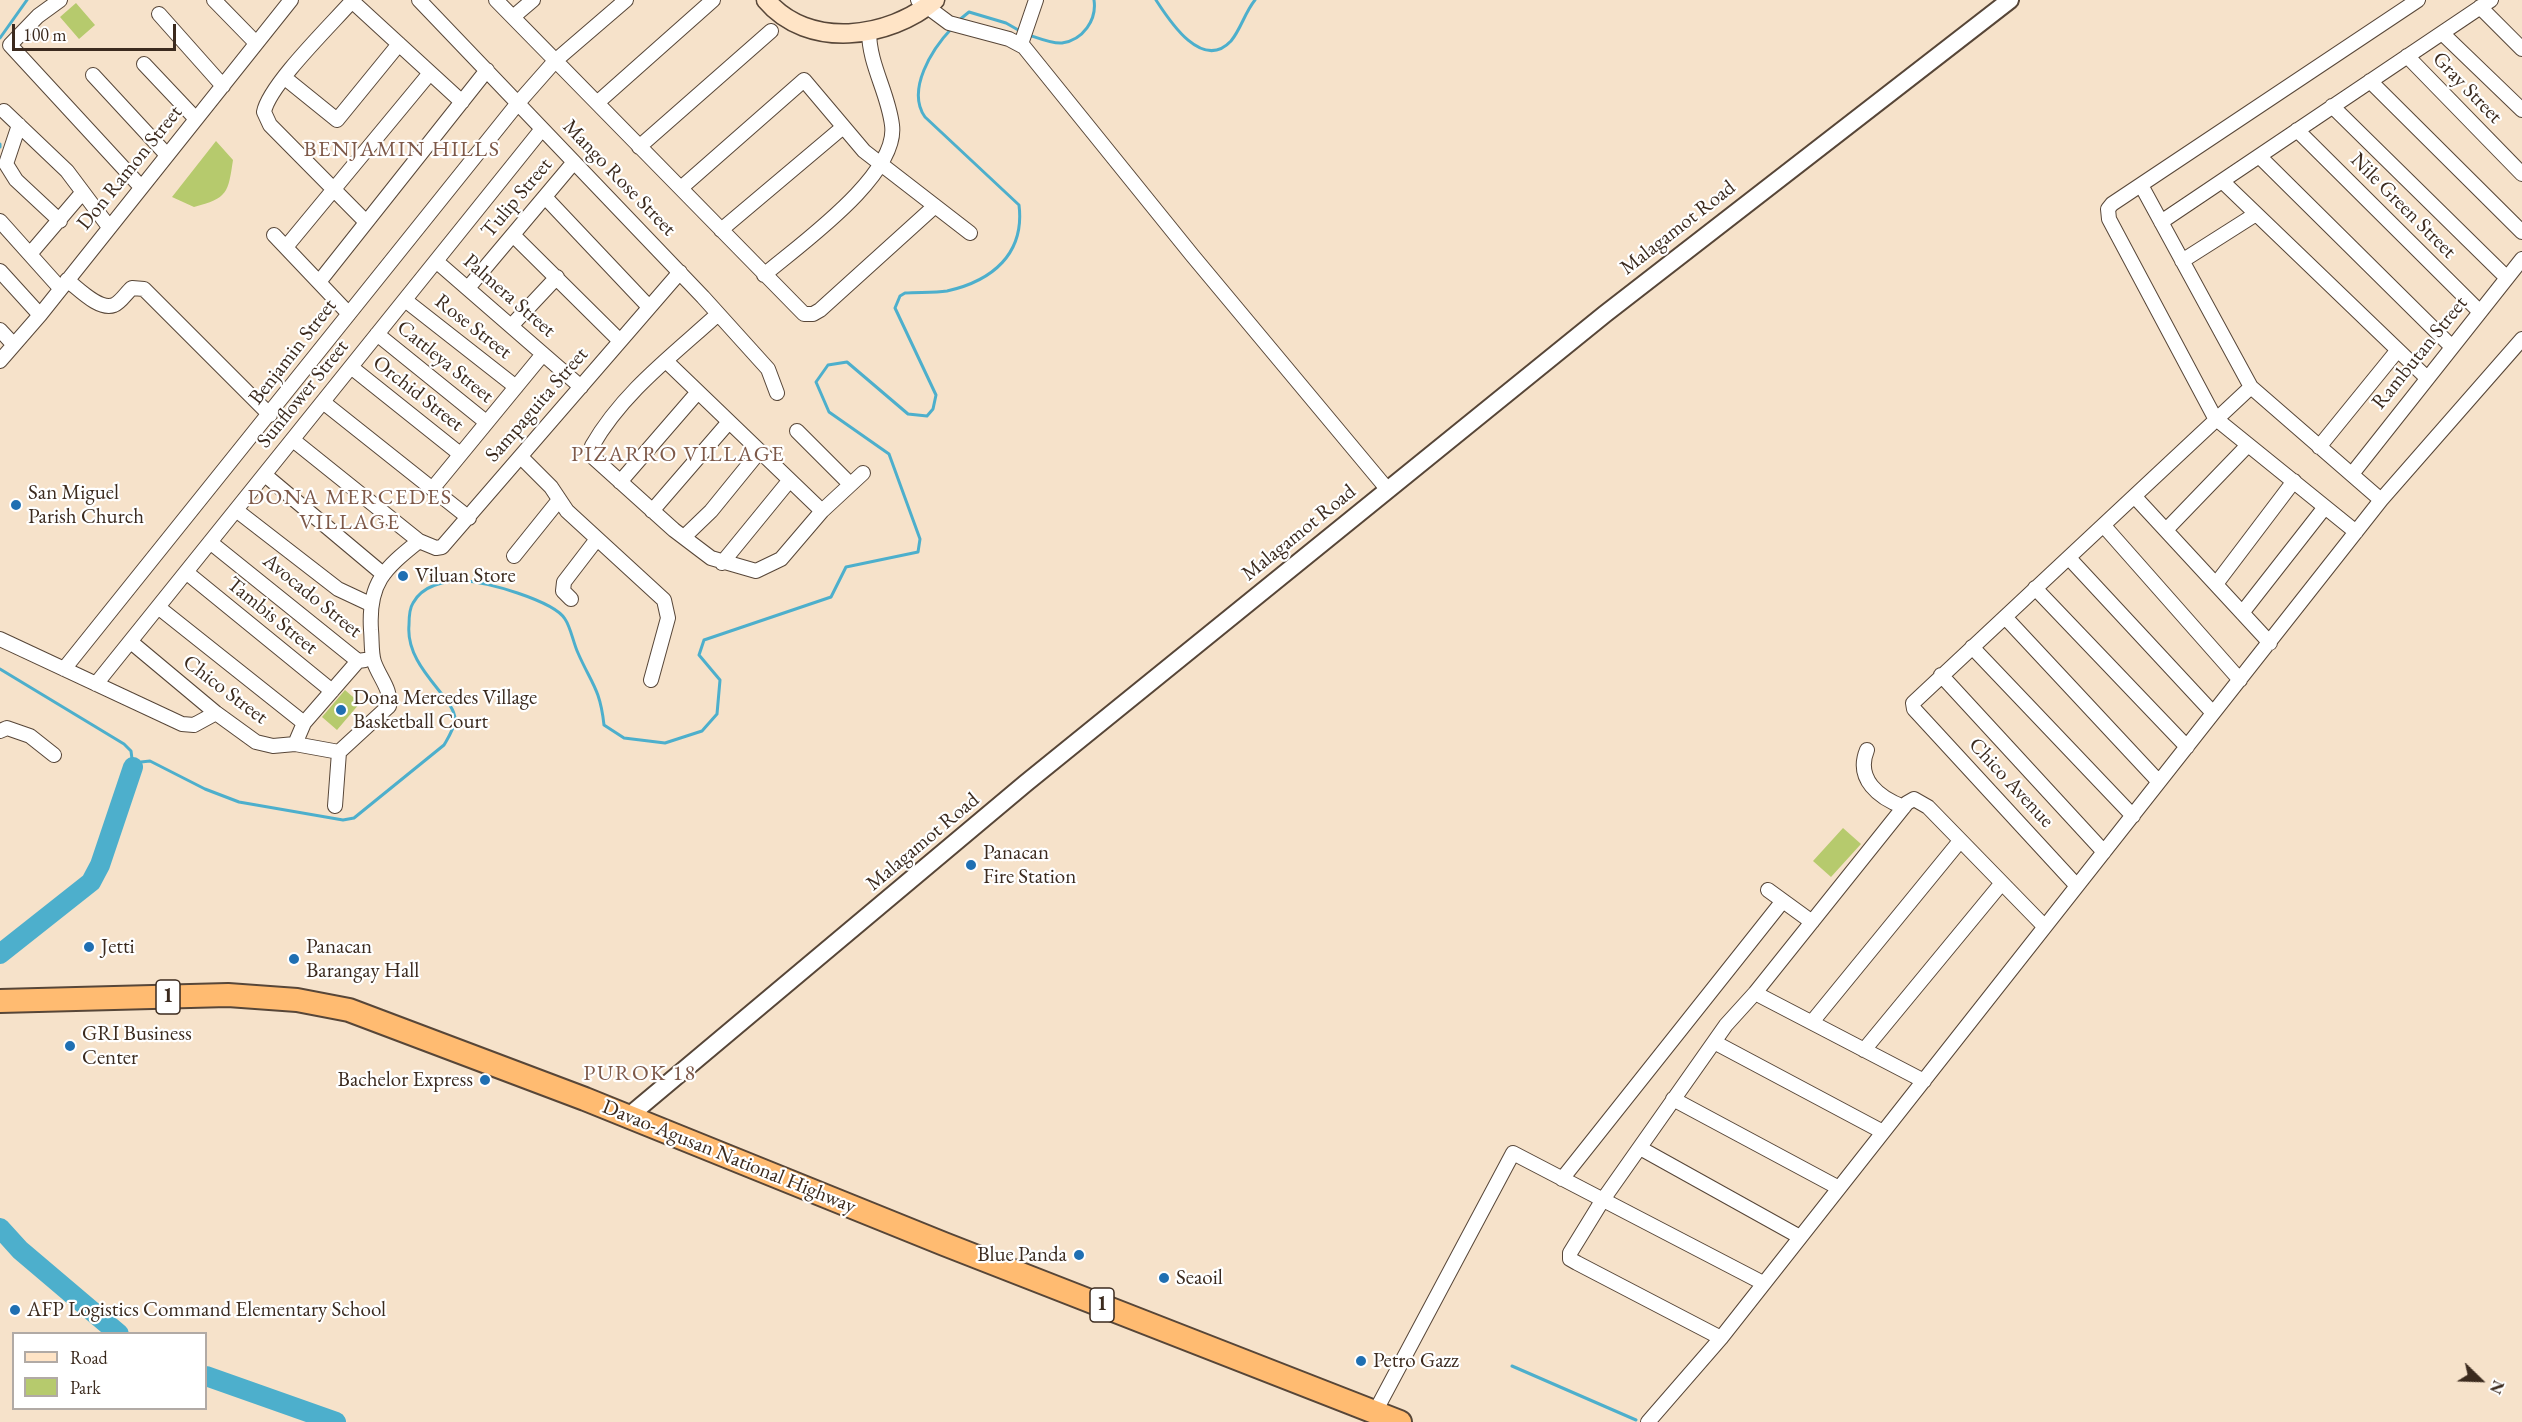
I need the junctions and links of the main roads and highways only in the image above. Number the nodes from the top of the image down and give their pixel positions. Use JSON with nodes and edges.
{"nodes":[{"id":1,"x":766,"y":0,"type":"edge"},
{"id":2,"x":926,"y":3,"type":"edge"},
{"id":3,"x":0,"y":1001,"type":"edge"},
{"id":4,"x":1400,"y":1422,"type":"edge"}],
"edges":[{"from":1,"to":2,"type":"main road"},
{"from":3,"to":4,"type":"highway","name":"Davao-Agusan National Highway","number":"1"}]}
